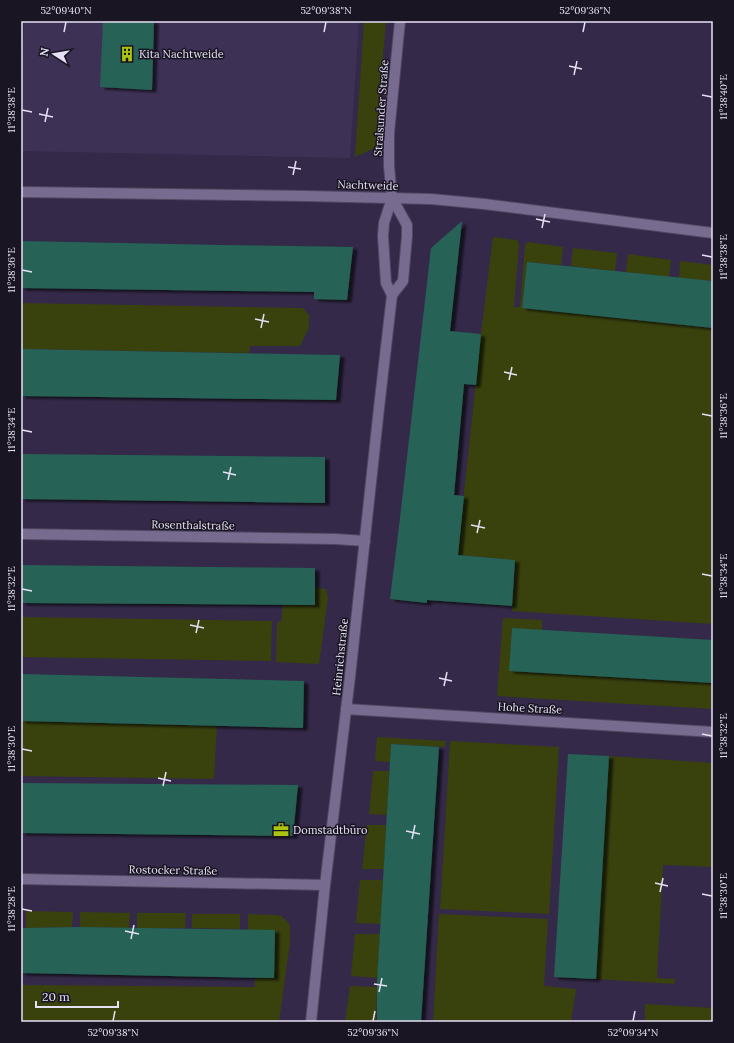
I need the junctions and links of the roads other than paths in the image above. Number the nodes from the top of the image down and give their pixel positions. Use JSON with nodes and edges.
{"nodes":[{"id":1,"x":400,"y":21,"type":"edge"},
{"id":2,"x":21,"y":192,"type":"edge"},
{"id":3,"x":392,"y":198,"type":"junction"},
{"id":4,"x":713,"y":233,"type":"edge"},
{"id":5,"x":392,"y":295,"type":"junction"},
{"id":6,"x":21,"y":534,"type":"edge"},
{"id":7,"x":365,"y":540,"type":"junction"},
{"id":8,"x":346,"y":709,"type":"junction"},
{"id":9,"x":713,"y":732,"type":"edge"},
{"id":10,"x":21,"y":878,"type":"edge"},
{"id":11,"x":325,"y":885,"type":"junction"},
{"id":12,"x":311,"y":1022,"type":"edge"}],
"edges":[{"from":1,"to":3,"type":"street","name":"Stralsunder Straße"},
{"from":2,"to":3,"type":"street","name":"Nachtweide"},
{"from":3,"to":4,"type":"street","name":"Nachtweide"},
{"from":3,"to":5,"type":"street","name":"Heinrichstraße"},
{"from":3,"to":5,"type":"street","name":"Heinrichstraße"},
{"from":5,"to":7,"type":"street","name":"Heinrichstraße"},
{"from":6,"to":7,"type":"street","name":"Rosenthalstraße"},
{"from":7,"to":8,"type":"street","name":"Heinrichstraße"},
{"from":8,"to":9,"type":"street","name":"Hohe Straße"},
{"from":8,"to":11,"type":"street","name":"Heinrichstraße"},
{"from":10,"to":11,"type":"street","name":"Rostocker Straße"},
{"from":11,"to":12,"type":"street","name":"Heinrichstraße"}]}
